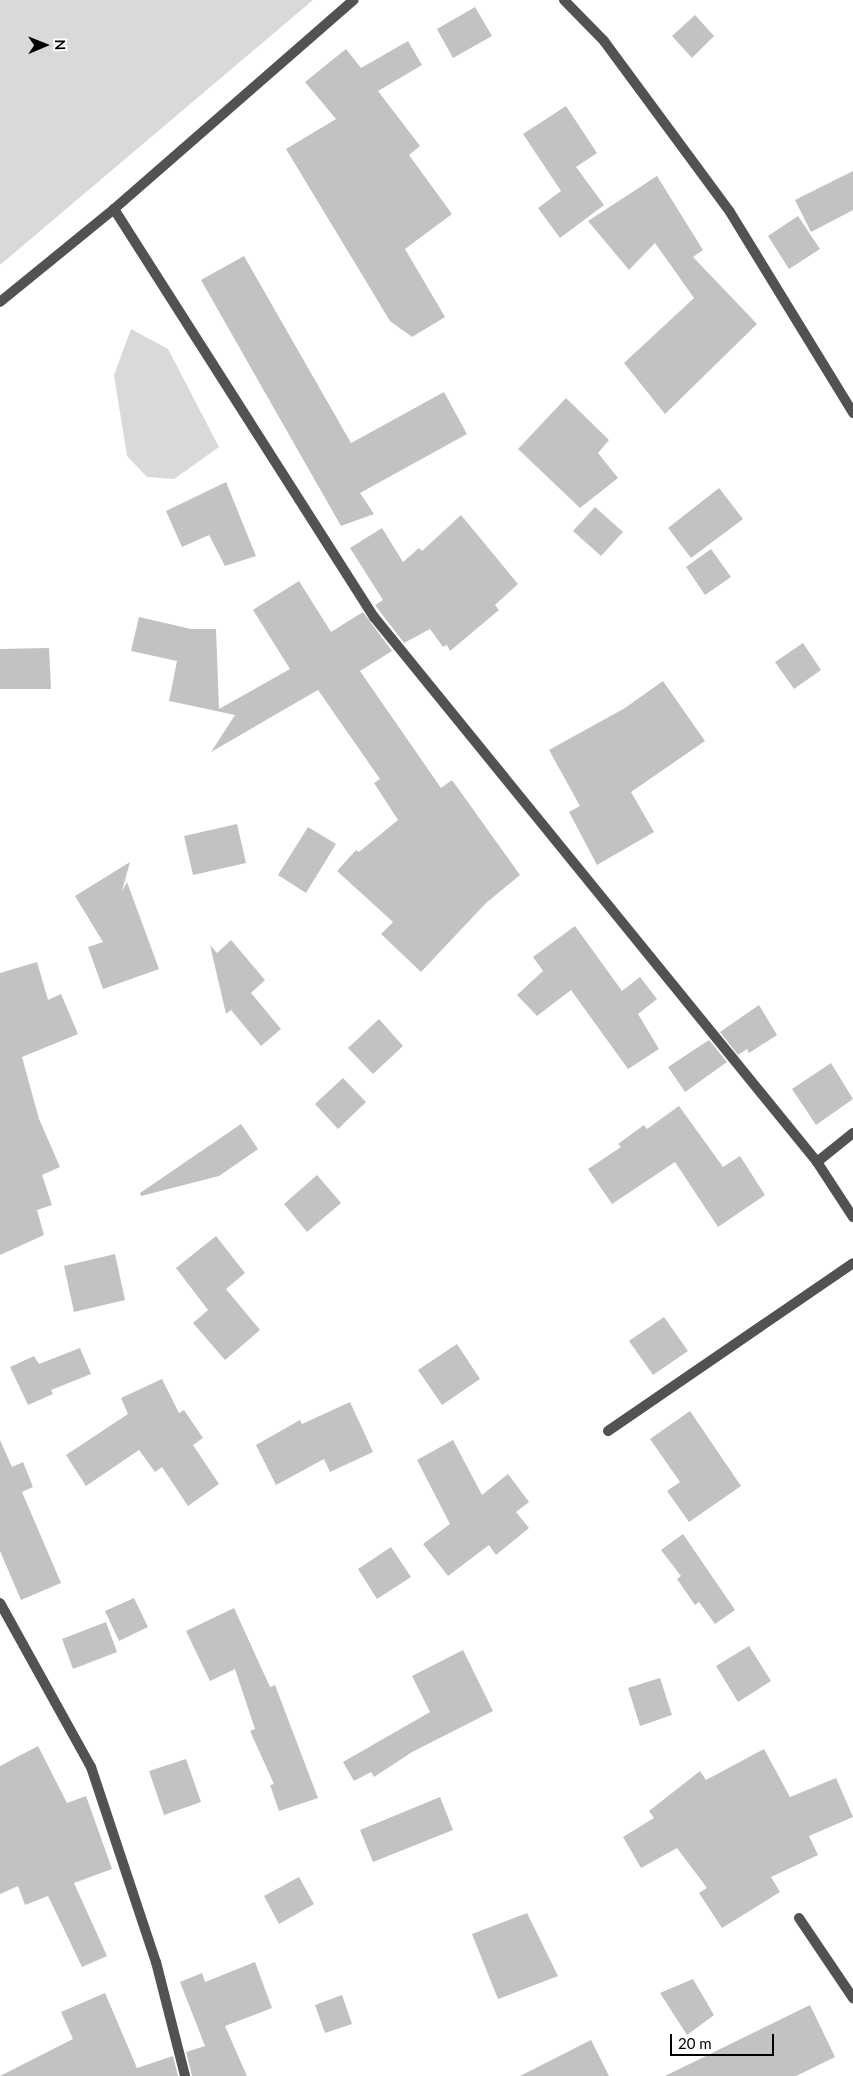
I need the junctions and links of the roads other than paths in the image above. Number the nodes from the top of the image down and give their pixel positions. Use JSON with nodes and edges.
{"nodes":[{"id":1,"x":354,"y":0,"type":"edge"},
{"id":2,"x":564,"y":0,"type":"edge"},
{"id":3,"x":114,"y":209,"type":"junction"},
{"id":4,"x":0,"y":302,"type":"edge"},
{"id":5,"x":853,"y":413,"type":"edge"},
{"id":6,"x":853,"y":1133,"type":"edge"},
{"id":7,"x":817,"y":1162,"type":"junction"},
{"id":8,"x":853,"y":1217,"type":"edge"},
{"id":9,"x":853,"y":1262,"type":"edge"},
{"id":10,"x":608,"y":1431,"type":"dead end"},
{"id":11,"x":0,"y":1603,"type":"edge"},
{"id":12,"x":798,"y":1918,"type":"dead end"},
{"id":13,"x":853,"y":1998,"type":"edge"},
{"id":14,"x":185,"y":2076,"type":"edge"}],
"edges":[{"from":1,"to":3,"type":"street"},
{"from":2,"to":5,"type":"street"},
{"from":3,"to":4,"type":"street"},
{"from":3,"to":7,"type":"street"},
{"from":6,"to":7,"type":"street"},
{"from":7,"to":8,"type":"street"},
{"from":9,"to":10,"type":"street"},
{"from":11,"to":14,"type":"street"},
{"from":12,"to":13,"type":"street"}]}
